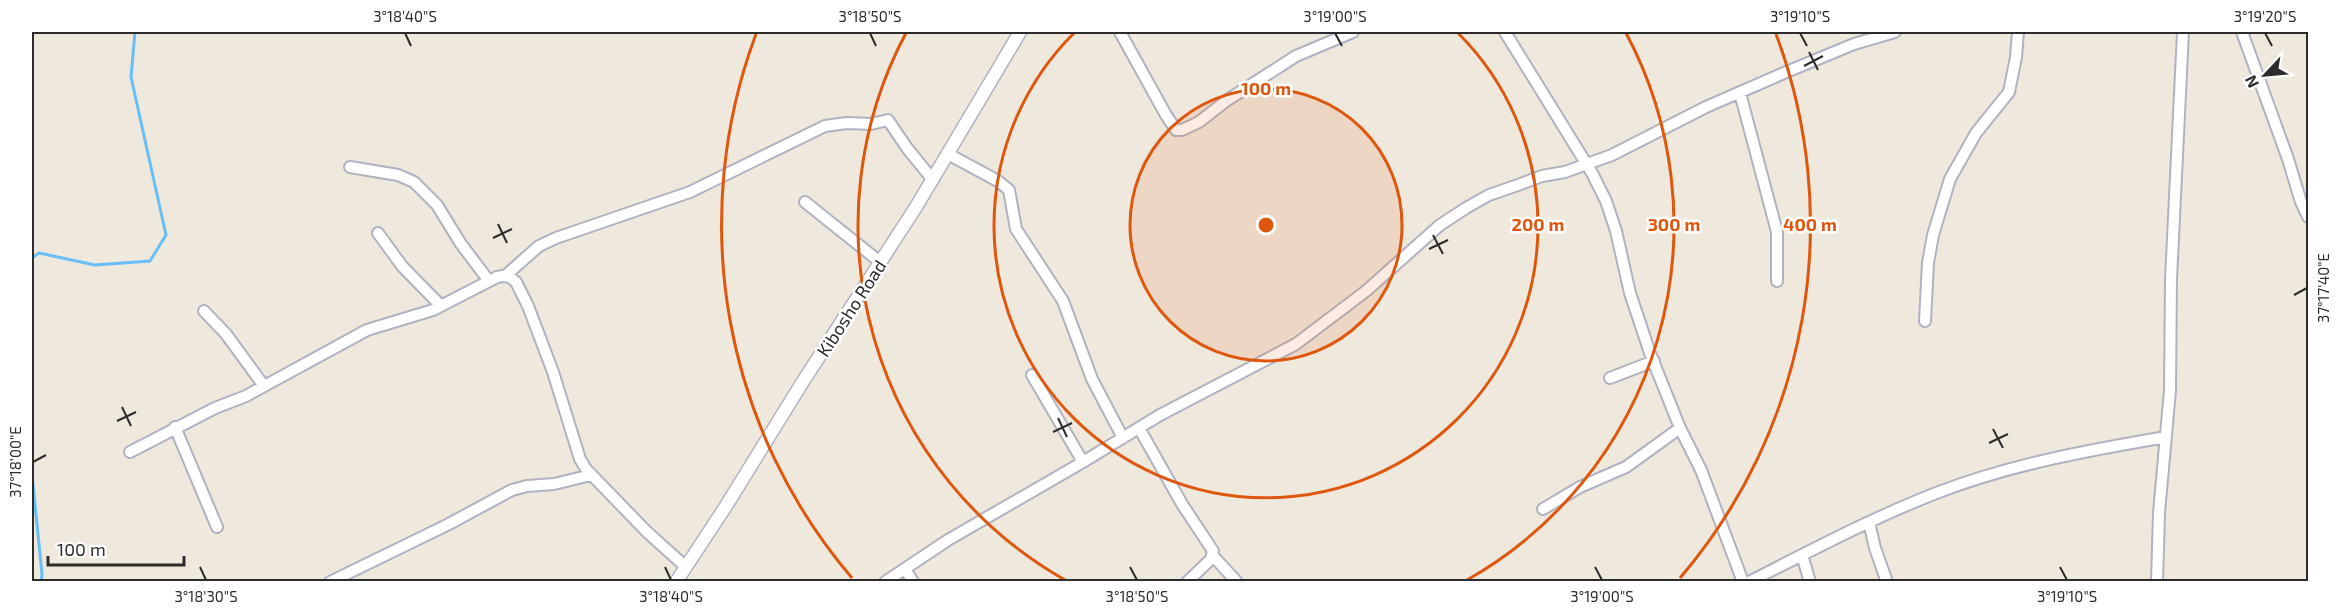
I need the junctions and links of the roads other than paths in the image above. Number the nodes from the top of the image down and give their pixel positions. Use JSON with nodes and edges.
{"nodes":[{"id":1,"x":1020,"y":32,"type":"edge"},
{"id":2,"x":1120,"y":32,"type":"edge"},
{"id":3,"x":1353,"y":32,"type":"edge"},
{"id":4,"x":1505,"y":32,"type":"edge"},
{"id":5,"x":1895,"y":32,"type":"edge"},
{"id":6,"x":2018,"y":32,"type":"edge"},
{"id":7,"x":2183,"y":32,"type":"edge"},
{"id":8,"x":2242,"y":32,"type":"edge"},
{"id":9,"x":1740,"y":93,"type":"junction"},
{"id":10,"x":948,"y":154,"type":"junction"},
{"id":11,"x":1586,"y":165,"type":"junction"},
{"id":12,"x":350,"y":167,"type":"dead end"},
{"id":13,"x":933,"y":180,"type":"junction"},
{"id":14,"x":805,"y":202,"type":"dead end"},
{"id":15,"x":2308,"y":217,"type":"edge"},
{"id":16,"x":378,"y":233,"type":"dead end"},
{"id":17,"x":880,"y":262,"type":"junction"},
{"id":18,"x":506,"y":276,"type":"junction"},
{"id":19,"x":489,"y":281,"type":"junction"},
{"id":20,"x":1777,"y":281,"type":"dead end"},
{"id":21,"x":441,"y":306,"type":"junction"},
{"id":22,"x":204,"y":311,"type":"dead end"},
{"id":23,"x":1925,"y":321,"type":"dead end"},
{"id":24,"x":1653,"y":361,"type":"junction"},
{"id":25,"x":1032,"y":375,"type":"dead end"},
{"id":26,"x":1610,"y":378,"type":"dead end"},
{"id":27,"x":264,"y":386,"type":"junction"},
{"id":28,"x":175,"y":427,"type":"junction"},
{"id":29,"x":1139,"y":428,"type":"junction"},
{"id":30,"x":1680,"y":428,"type":"junction"},
{"id":31,"x":2166,"y":437,"type":"junction"},
{"id":32,"x":1123,"y":438,"type":"junction"},
{"id":33,"x":130,"y":452,"type":"dead end"},
{"id":34,"x":1083,"y":462,"type":"junction"},
{"id":35,"x":591,"y":475,"type":"junction"},
{"id":36,"x":1543,"y":509,"type":"dead end"},
{"id":37,"x":1869,"y":522,"type":"junction"},
{"id":38,"x":217,"y":527,"type":"dead end"},
{"id":39,"x":1802,"y":555,"type":"junction"},
{"id":40,"x":1213,"y":556,"type":"junction"},
{"id":41,"x":686,"y":567,"type":"junction"},
{"id":42,"x":904,"y":569,"type":"junction"},
{"id":43,"x":332,"y":581,"type":"edge"},
{"id":44,"x":676,"y":582,"type":"edge"},
{"id":45,"x":885,"y":582,"type":"edge"},
{"id":46,"x":913,"y":582,"type":"edge"},
{"id":47,"x":1187,"y":582,"type":"edge"},
{"id":48,"x":1237,"y":582,"type":"edge"},
{"id":49,"x":1743,"y":582,"type":"edge"},
{"id":50,"x":1749,"y":582,"type":"edge"},
{"id":51,"x":1810,"y":582,"type":"edge"},
{"id":52,"x":1887,"y":582,"type":"edge"},
{"id":53,"x":2157,"y":582,"type":"edge"}],
"edges":[{"from":1,"to":10,"type":"street","name":"Kibosho Road"},
{"from":2,"to":3,"type":"street"},
{"from":4,"to":11,"type":"street"},
{"from":5,"to":9,"type":"street"},
{"from":6,"to":23,"type":"street"},
{"from":7,"to":31,"type":"street"},
{"from":8,"to":15,"type":"street"},
{"from":9,"to":11,"type":"street"},
{"from":9,"to":20,"type":"street"},
{"from":10,"to":13,"type":"street","name":"Kibosho Road"},
{"from":10,"to":32,"type":"street"},
{"from":11,"to":24,"type":"street"},
{"from":11,"to":29,"type":"street"},
{"from":12,"to":19,"type":"street"},
{"from":13,"to":17,"type":"street","name":"Kibosho Road"},
{"from":13,"to":18,"type":"street"},
{"from":14,"to":17,"type":"street"},
{"from":16,"to":21,"type":"street"},
{"from":17,"to":41,"type":"street","name":"Kibosho Road"},
{"from":18,"to":19,"type":"street"},
{"from":18,"to":35,"type":"street"},
{"from":19,"to":21,"type":"street"},
{"from":21,"to":27,"type":"street"},
{"from":22,"to":27,"type":"street"},
{"from":24,"to":26,"type":"street"},
{"from":24,"to":30,"type":"street"},
{"from":25,"to":34,"type":"street"},
{"from":27,"to":28,"type":"street"},
{"from":28,"to":33,"type":"street"},
{"from":28,"to":38,"type":"street"},
{"from":29,"to":32,"type":"street"},
{"from":29,"to":40,"type":"street"},
{"from":30,"to":36,"type":"street"},
{"from":30,"to":49,"type":"street"},
{"from":31,"to":37,"type":"street"},
{"from":31,"to":53,"type":"street"},
{"from":32,"to":34,"type":"street"},
{"from":34,"to":42,"type":"street"},
{"from":35,"to":41,"type":"street"},
{"from":35,"to":43,"type":"street"},
{"from":37,"to":39,"type":"street"},
{"from":37,"to":52,"type":"street"},
{"from":39,"to":50,"type":"street"},
{"from":39,"to":51,"type":"street"},
{"from":40,"to":47,"type":"street"},
{"from":40,"to":48,"type":"street"},
{"from":41,"to":44,"type":"street","name":"Kibosho Road"},
{"from":42,"to":45,"type":"street"},
{"from":42,"to":46,"type":"street"}]}
